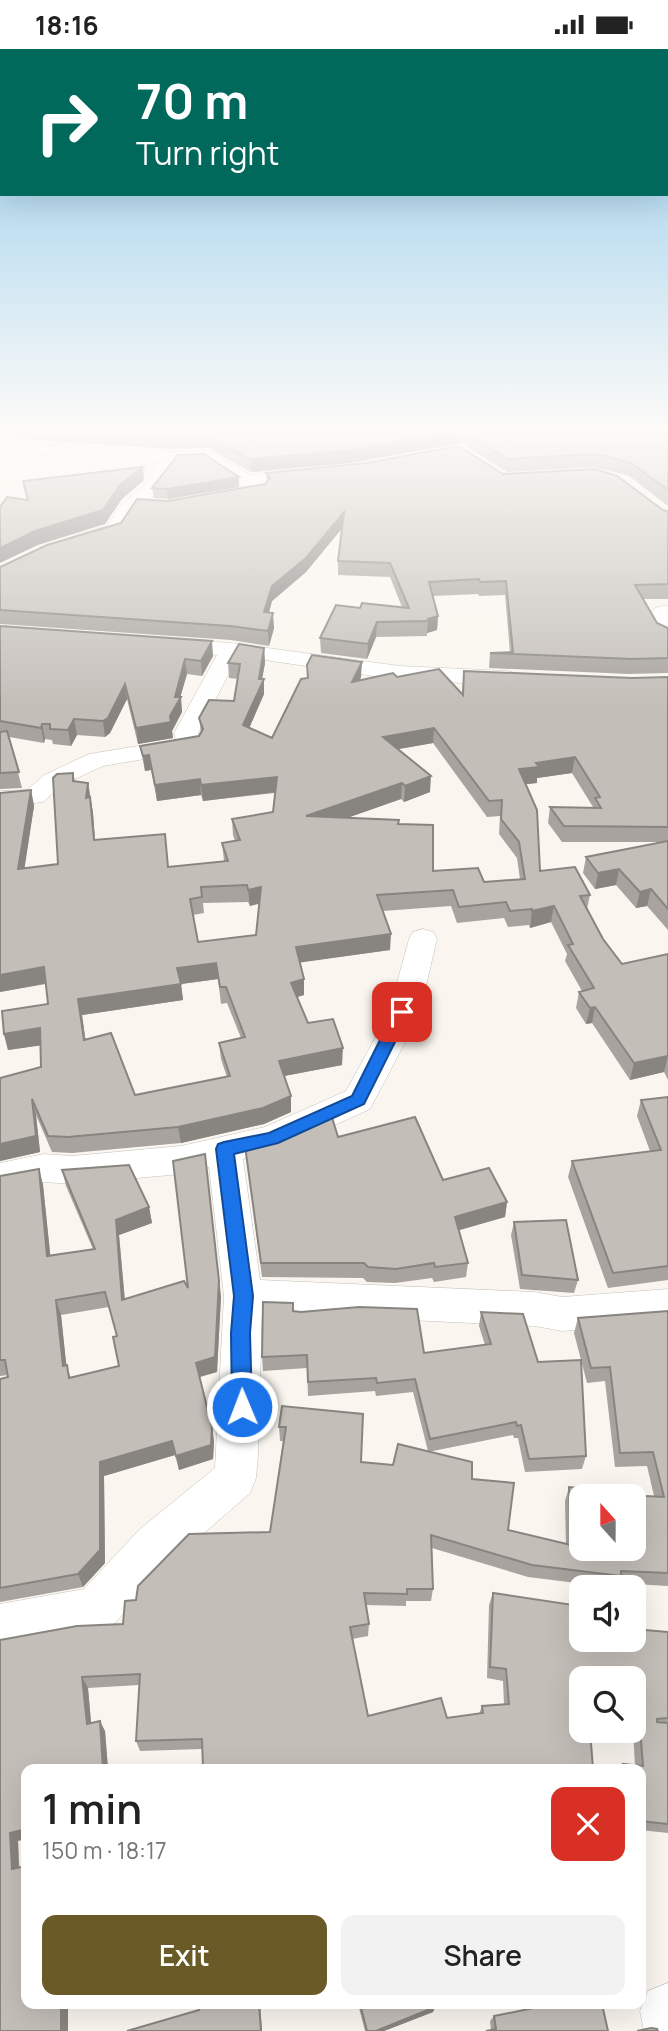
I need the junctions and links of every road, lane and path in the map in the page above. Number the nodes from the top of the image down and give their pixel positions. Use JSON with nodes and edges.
{"nodes":[{"id":1,"x":118,"y":522,"type":"edge"},
{"id":2,"x":65,"y":545,"type":"edge"},
{"id":3,"x":668,"y":612,"type":"edge"},
{"id":4,"x":668,"y":631,"type":"edge"},
{"id":5,"x":149,"y":643,"type":"edge"},
{"id":6,"x":230,"y":649,"type":"junction"},
{"id":7,"x":534,"y":679,"type":"edge"},
{"id":8,"x":0,"y":799,"type":"edge"},
{"id":9,"x":423,"y":939,"type":"dead end"},
{"id":10,"x":224,"y":1149,"type":"junction"},
{"id":11,"x":0,"y":1177,"type":"edge"},
{"id":12,"x":243,"y":1296,"type":"junction"},
{"id":13,"x":668,"y":1306,"type":"edge"},
{"id":14,"x":0,"y":1627,"type":"edge"},
{"id":15,"x":668,"y":2011,"type":"edge"},
{"id":16,"x":668,"y":2021,"type":"edge"}],
"edges":[{"from":1,"to":2,"type":"street"},
{"from":3,"to":4,"type":"street"},
{"from":5,"to":6,"type":"street"},
{"from":6,"to":7,"type":"street"},
{"from":6,"to":8,"type":"street"},
{"from":9,"to":10,"type":"street"},
{"from":10,"to":11,"type":"street"},
{"from":10,"to":12,"type":"street"},
{"from":12,"to":13,"type":"street"},
{"from":12,"to":14,"type":"street"},
{"from":15,"to":16,"type":"street"}]}
